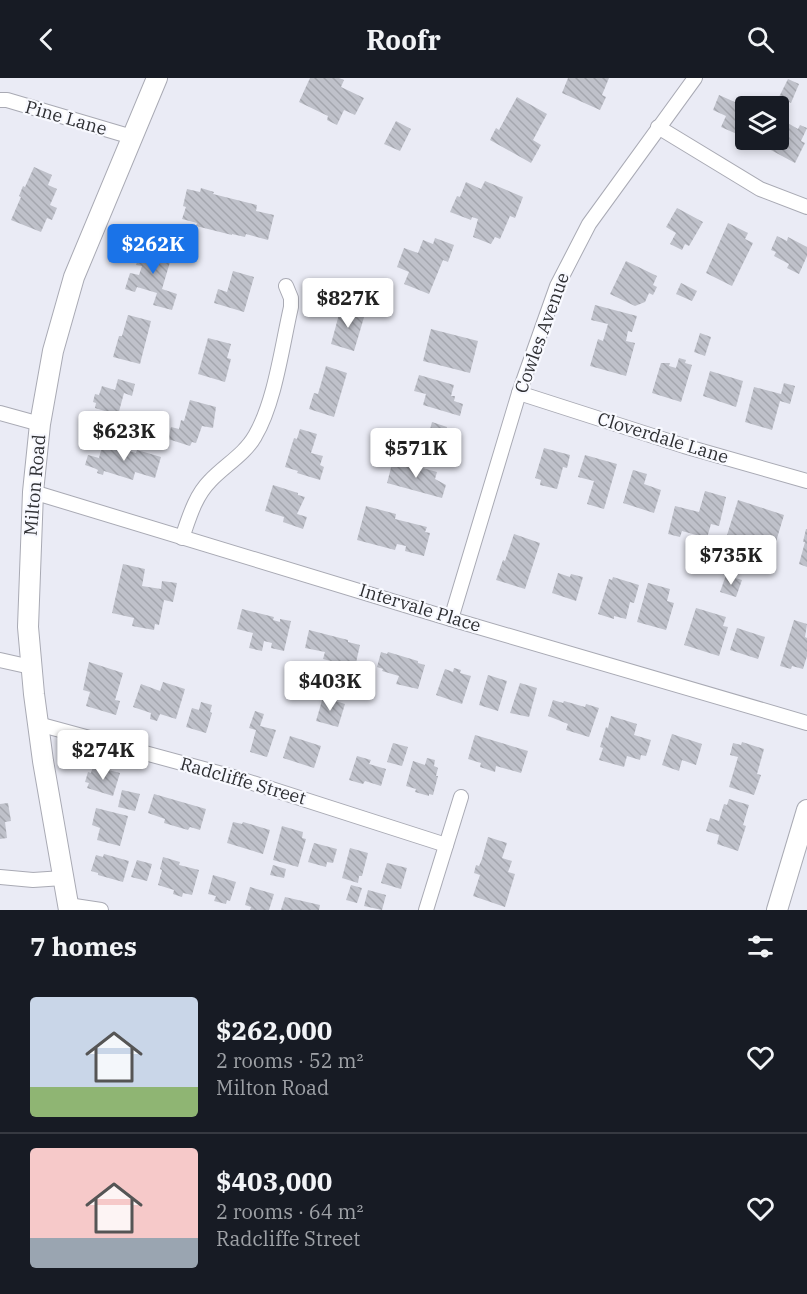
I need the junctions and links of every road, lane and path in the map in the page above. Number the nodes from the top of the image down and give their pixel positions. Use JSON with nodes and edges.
{"nodes":[{"id":1,"x":157,"y":78,"type":"edge"},
{"id":2,"x":695,"y":78,"type":"edge"},
{"id":3,"x":0,"y":100,"type":"edge"},
{"id":4,"x":658,"y":127,"type":"junction"},
{"id":5,"x":132,"y":137,"type":"junction"},
{"id":6,"x":807,"y":207,"type":"edge"},
{"id":7,"x":286,"y":286,"type":"dead end"},
{"id":8,"x":519,"y":393,"type":"junction"},
{"id":9,"x":0,"y":413,"type":"edge"},
{"id":10,"x":40,"y":424,"type":"junction"},
{"id":11,"x":807,"y":481,"type":"edge"},
{"id":12,"x":33,"y":492,"type":"junction"},
{"id":13,"x":182,"y":538,"type":"junction"},
{"id":14,"x":451,"y":619,"type":"junction"},
{"id":15,"x":0,"y":660,"type":"edge"},
{"id":16,"x":31,"y":667,"type":"junction"},
{"id":17,"x":807,"y":723,"type":"edge"},
{"id":18,"x":38,"y":724,"type":"junction"},
{"id":19,"x":461,"y":797,"type":"dead end"},
{"id":20,"x":807,"y":810,"type":"edge"},
{"id":21,"x":446,"y":846,"type":"junction"},
{"id":22,"x":0,"y":877,"type":"edge"},
{"id":23,"x":63,"y":878,"type":"junction"},
{"id":24,"x":69,"y":907,"type":"edge"},
{"id":25,"x":101,"y":910,"type":"edge"},
{"id":26,"x":426,"y":910,"type":"edge"},
{"id":27,"x":777,"y":910,"type":"edge"}],
"edges":[{"from":1,"to":5,"type":"street","name":"Milton Road"},
{"from":2,"to":4,"type":"street","name":"Cowles Avenue"},
{"from":3,"to":5,"type":"street","name":"Pine Lane"},
{"from":4,"to":6,"type":"street"},
{"from":4,"to":8,"type":"street","name":"Cowles Avenue"},
{"from":5,"to":10,"type":"street","name":"Milton Road"},
{"from":7,"to":13,"type":"street"},
{"from":8,"to":11,"type":"street","name":"Cloverdale Lane"},
{"from":8,"to":14,"type":"street","name":"Cowles Avenue"},
{"from":9,"to":10,"type":"street"},
{"from":10,"to":12,"type":"street","name":"Milton Road"},
{"from":12,"to":13,"type":"street","name":"Intervale Place"},
{"from":12,"to":16,"type":"street","name":"Milton Road"},
{"from":13,"to":14,"type":"street","name":"Intervale Place"},
{"from":14,"to":17,"type":"street","name":"Intervale Place"},
{"from":15,"to":16,"type":"street"},
{"from":16,"to":18,"type":"street","name":"Milton Road"},
{"from":18,"to":21,"type":"street","name":"Radcliffe Street"},
{"from":18,"to":23,"type":"street","name":"Milton Road"},
{"from":19,"to":21,"type":"street"},
{"from":20,"to":27,"type":"street"},
{"from":21,"to":26,"type":"street"},
{"from":22,"to":23,"type":"street"},
{"from":23,"to":24,"type":"street","name":"Milton Road"},
{"from":24,"to":25,"type":"street"}]}
